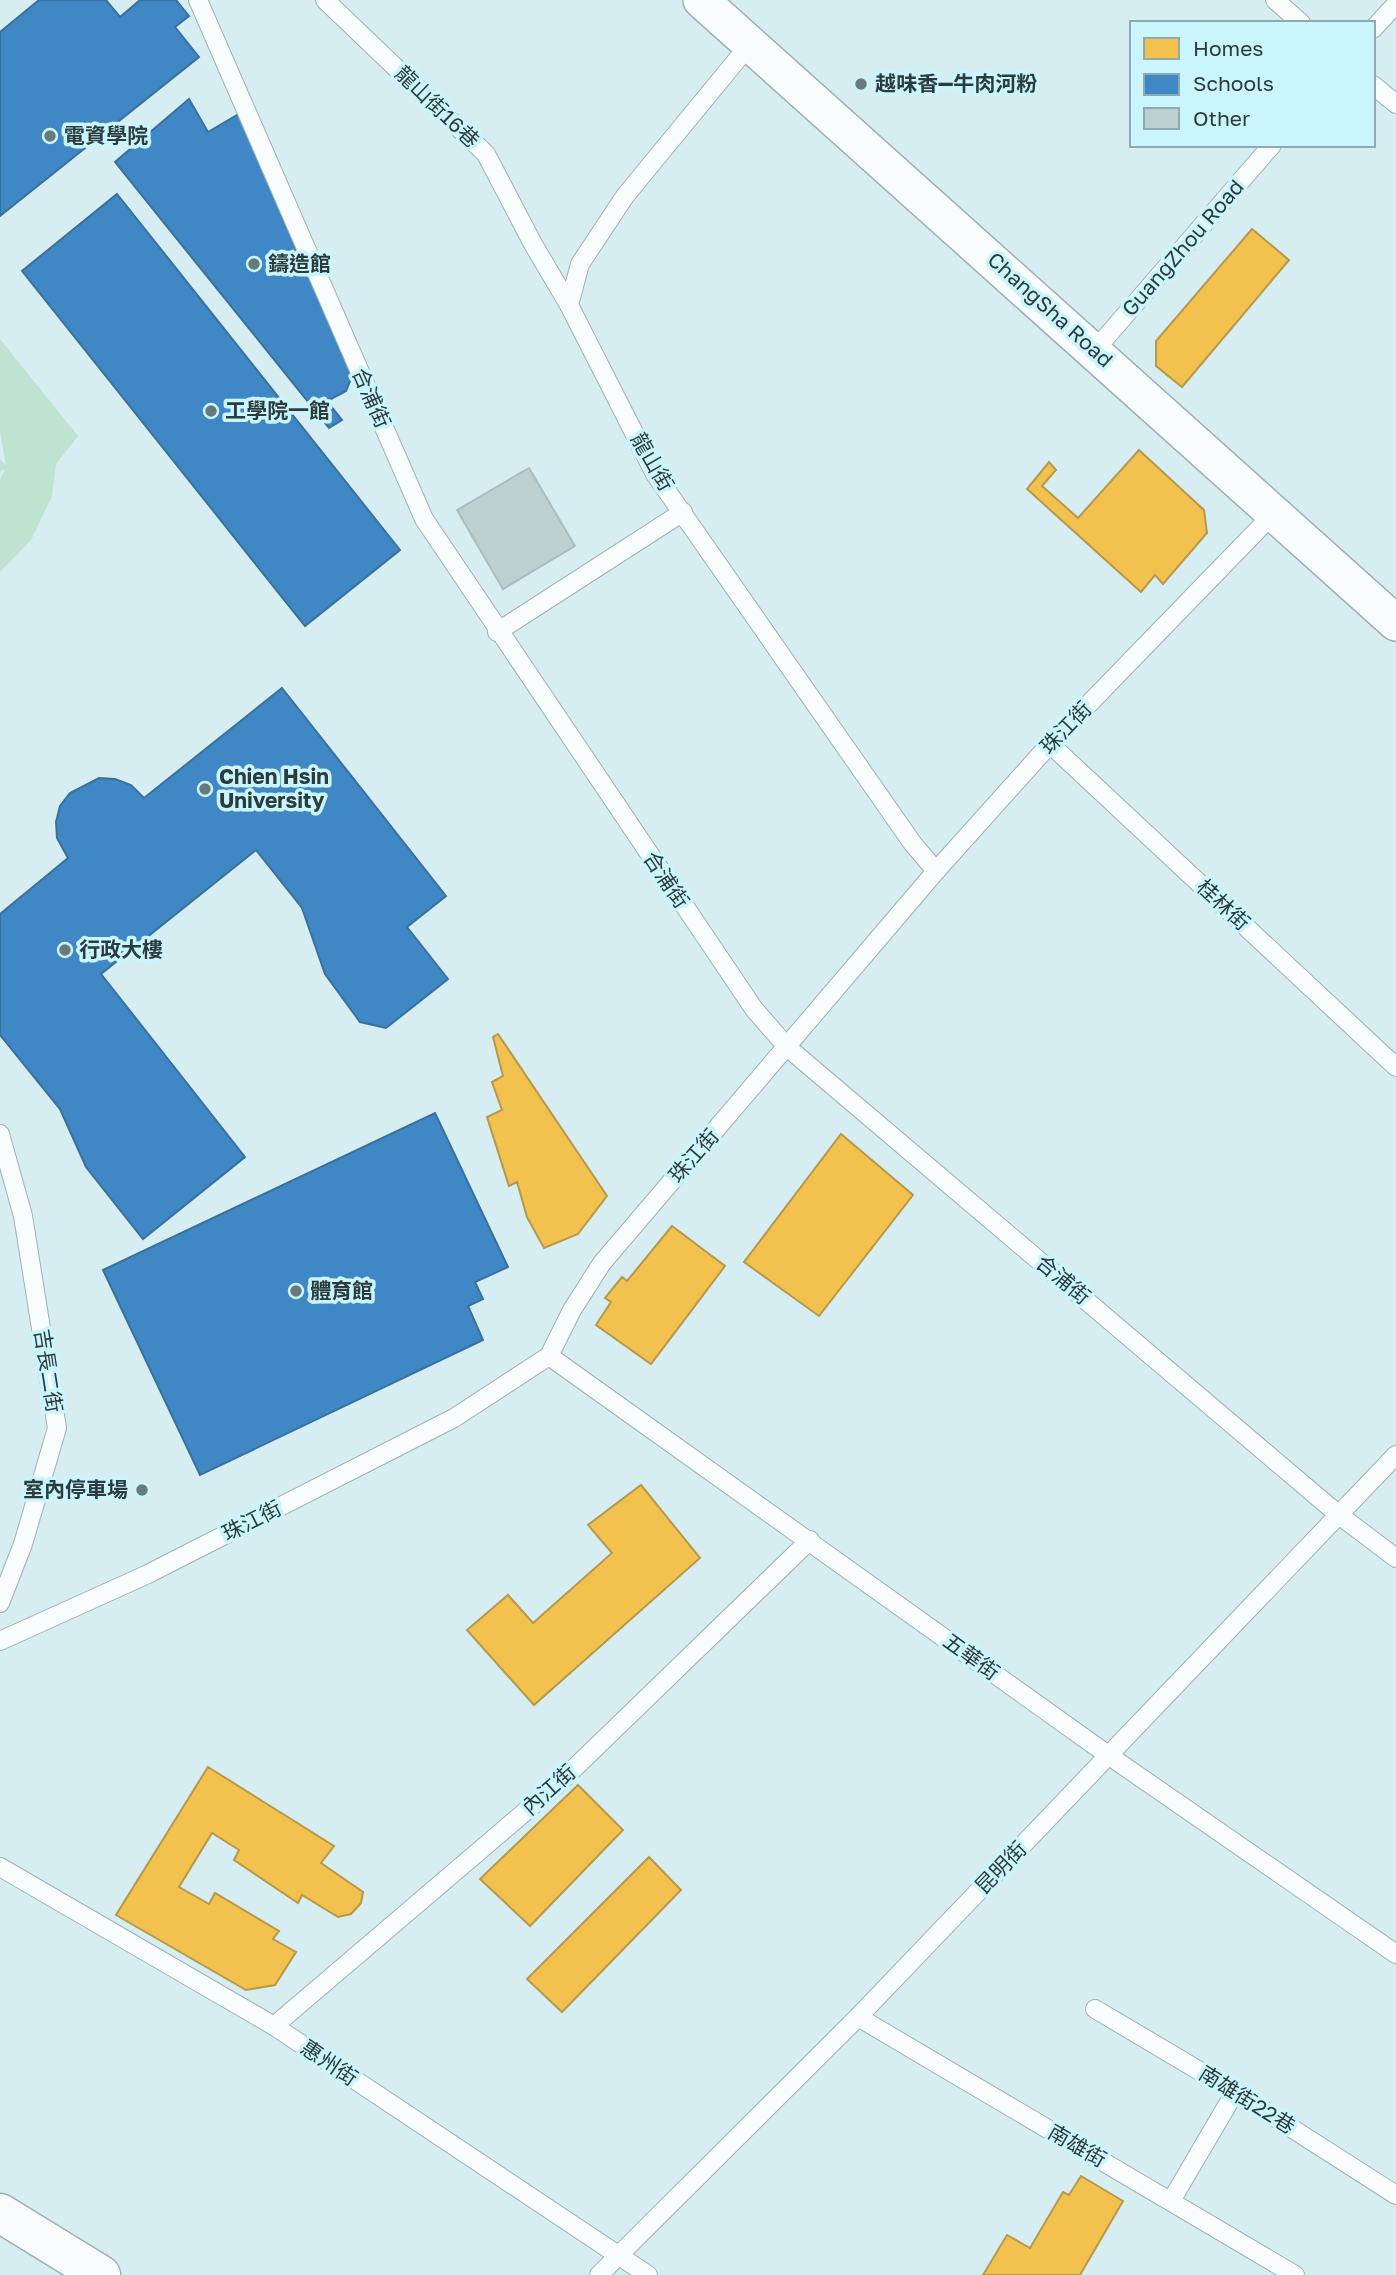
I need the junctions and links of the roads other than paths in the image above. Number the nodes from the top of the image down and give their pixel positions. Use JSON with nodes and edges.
{"nodes":[{"id":1,"x":198,"y":0,"type":"edge"},
{"id":2,"x":324,"y":0,"type":"edge"},
{"id":3,"x":701,"y":0,"type":"edge"},
{"id":4,"x":1275,"y":0,"type":"edge"},
{"id":5,"x":1396,"y":4,"type":"edge"},
{"id":6,"x":1299,"y":21,"type":"edge"},
{"id":7,"x":1375,"y":27,"type":"edge"},
{"id":8,"x":750,"y":44,"type":"junction"},
{"id":9,"x":1375,"y":87,"type":"edge"},
{"id":10,"x":1396,"y":104,"type":"edge"},
{"id":11,"x":1270,"y":147,"type":"edge"},
{"id":12,"x":569,"y":304,"type":"junction"},
{"id":13,"x":1095,"y":351,"type":"junction"},
{"id":14,"x":683,"y":512,"type":"junction"},
{"id":15,"x":1275,"y":512,"type":"junction"},
{"id":16,"x":1396,"y":623,"type":"edge"},
{"id":17,"x":497,"y":632,"type":"junction"},
{"id":18,"x":1050,"y":744,"type":"junction"},
{"id":19,"x":936,"y":871,"type":"junction"},
{"id":20,"x":787,"y":1047,"type":"junction"},
{"id":21,"x":1396,"y":1067,"type":"edge"},
{"id":22,"x":0,"y":1134,"type":"edge"},
{"id":23,"x":549,"y":1356,"type":"junction"},
{"id":24,"x":1396,"y":1455,"type":"edge"},
{"id":25,"x":1339,"y":1515,"type":"junction"},
{"id":26,"x":810,"y":1540,"type":"junction"},
{"id":27,"x":1396,"y":1558,"type":"edge"},
{"id":28,"x":0,"y":1603,"type":"edge"},
{"id":29,"x":0,"y":1641,"type":"edge"},
{"id":30,"x":1108,"y":1755,"type":"junction"},
{"id":31,"x":0,"y":1867,"type":"edge"},
{"id":32,"x":1396,"y":1954,"type":"edge"},
{"id":33,"x":1095,"y":2009,"type":"dead end"},
{"id":34,"x":858,"y":2017,"type":"junction"},
{"id":35,"x":274,"y":2026,"type":"junction"},
{"id":36,"x":1235,"y":2092,"type":"junction"},
{"id":37,"x":1396,"y":2195,"type":"edge"},
{"id":38,"x":1171,"y":2201,"type":"junction"},
{"id":39,"x":0,"y":2213,"type":"edge"},
{"id":40,"x":618,"y":2256,"type":"junction"},
{"id":41,"x":102,"y":2275,"type":"edge"},
{"id":42,"x":599,"y":2275,"type":"edge"},
{"id":43,"x":648,"y":2275,"type":"edge"},
{"id":44,"x":1294,"y":2275,"type":"edge"}],
"edges":[{"from":1,"to":17,"type":"lane","name":"合浦街"},
{"from":2,"to":12,"type":"lane","name":"龍山街16巷"},
{"from":3,"to":8,"type":"street","name":"ChangSha Road"},
{"from":4,"to":6,"type":"lane"},
{"from":5,"to":7,"type":"lane"},
{"from":8,"to":12,"type":"lane"},
{"from":8,"to":13,"type":"street","name":"ChangSha Road"},
{"from":9,"to":10,"type":"lane"},
{"from":11,"to":13,"type":"lane","name":"GuangZhou Road"},
{"from":12,"to":14,"type":"lane","name":"龍山街"},
{"from":13,"to":15,"type":"street","name":"ChangSha Road"},
{"from":14,"to":17,"type":"lane"},
{"from":14,"to":19,"type":"lane","name":"龍山街"},
{"from":15,"to":16,"type":"street","name":"ChangSha Road"},
{"from":15,"to":18,"type":"lane","name":"珠江街"},
{"from":17,"to":20,"type":"lane","name":"合浦街"},
{"from":18,"to":19,"type":"lane","name":"珠江街"},
{"from":18,"to":21,"type":"lane","name":"桂林街"},
{"from":19,"to":20,"type":"lane","name":"珠江街"},
{"from":20,"to":23,"type":"lane","name":"珠江街"},
{"from":20,"to":25,"type":"lane","name":"合浦街"},
{"from":22,"to":28,"type":"lane","name":"吉長二街"},
{"from":23,"to":26,"type":"lane","name":"五華街"},
{"from":23,"to":29,"type":"lane","name":"珠江街"},
{"from":24,"to":25,"type":"lane","name":"昆明街"},
{"from":25,"to":27,"type":"lane","name":"合浦街"},
{"from":25,"to":30,"type":"lane","name":"昆明街"},
{"from":26,"to":30,"type":"lane","name":"五華街"},
{"from":26,"to":35,"type":"lane","name":"內江街"},
{"from":30,"to":32,"type":"lane","name":"五華街"},
{"from":30,"to":34,"type":"lane","name":"昆明街"},
{"from":31,"to":35,"type":"lane","name":"惠州街"},
{"from":33,"to":36,"type":"lane","name":"南雄街22巷"},
{"from":34,"to":38,"type":"lane","name":"南雄街"},
{"from":34,"to":40,"type":"lane","name":"昆明街"},
{"from":35,"to":40,"type":"lane","name":"惠州街"},
{"from":36,"to":37,"type":"lane","name":"南雄街22巷"},
{"from":36,"to":38,"type":"lane"},
{"from":38,"to":44,"type":"lane","name":"南雄街"},
{"from":39,"to":41,"type":"street"},
{"from":40,"to":42,"type":"lane","name":"昆明街"},
{"from":40,"to":43,"type":"lane","name":"惠州街"}]}
